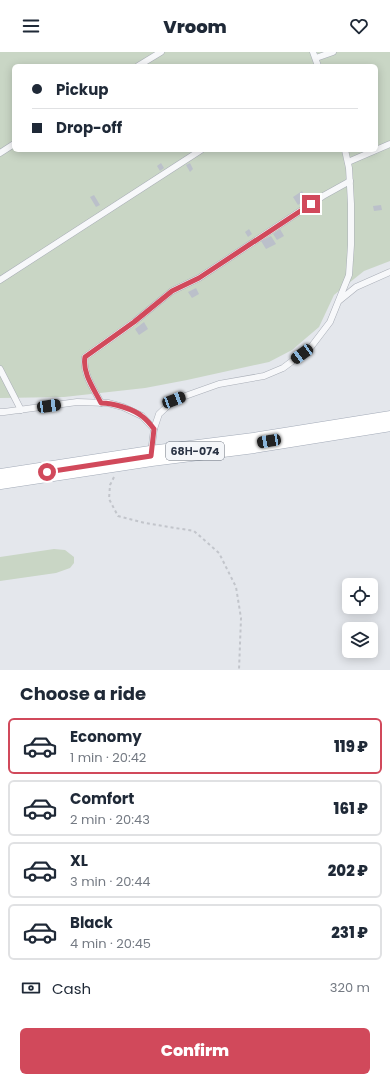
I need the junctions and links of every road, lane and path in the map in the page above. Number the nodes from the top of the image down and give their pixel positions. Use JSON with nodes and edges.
{"nodes":[{"id":1,"x":161,"y":52,"type":"edge"},
{"id":2,"x":333,"y":52,"type":"edge"},
{"id":3,"x":314,"y":55,"type":"edge"},
{"id":4,"x":141,"y":64,"type":"edge"},
{"id":5,"x":390,"y":144,"type":"edge"},
{"id":6,"x":12,"y":145,"type":"edge"},
{"id":7,"x":378,"y":149,"type":"edge"},
{"id":8,"x":198,"y":152,"type":"edge"},
{"id":9,"x":346,"y":152,"type":"edge"},
{"id":10,"x":371,"y":152,"type":"edge"},
{"id":11,"x":0,"y":153,"type":"edge"},
{"id":12,"x":348,"y":162,"type":"junction"},
{"id":13,"x":350,"y":181,"type":"junction"},
{"id":14,"x":390,"y":272,"type":"edge"},
{"id":15,"x":0,"y":280,"type":"edge"},
{"id":16,"x":338,"y":301,"type":"junction"},
{"id":17,"x":0,"y":369,"type":"edge"},
{"id":18,"x":101,"y":403,"type":"junction"},
{"id":19,"x":21,"y":410,"type":"junction"},
{"id":20,"x":0,"y":412,"type":"edge"},
{"id":21,"x":390,"y":421,"type":"edge"},
{"id":22,"x":154,"y":429,"type":"junction"},
{"id":23,"x":151,"y":456,"type":"junction"},
{"id":24,"x":126,"y":460,"type":"junction"},
{"id":25,"x":0,"y":479,"type":"edge"},
{"id":26,"x":239,"y":670,"type":"edge"}],
"edges":[{"from":1,"to":4,"type":"lane"},
{"from":2,"to":3,"type":"lane"},
{"from":5,"to":7,"type":"lane"},
{"from":6,"to":11,"type":"lane"},
{"from":8,"to":15,"type":"lane"},
{"from":9,"to":12,"type":"lane"},
{"from":10,"to":12,"type":"lane"},
{"from":12,"to":13,"type":"lane"},
{"from":13,"to":16,"type":"lane"},
{"from":13,"to":18,"type":"lane"},
{"from":14,"to":16,"type":"lane"},
{"from":16,"to":22,"type":"lane"},
{"from":17,"to":19,"type":"lane"},
{"from":18,"to":19,"type":"lane"},
{"from":18,"to":22,"type":"lane"},
{"from":19,"to":20,"type":"lane"},
{"from":21,"to":23,"type":"main road","number":"68Н-074"},
{"from":22,"to":23,"type":"lane"},
{"from":23,"to":24,"type":"main road","number":"68Н-074"},
{"from":24,"to":25,"type":"main road","number":"68Н-074"},
{"from":24,"to":26,"type":"path"}]}
